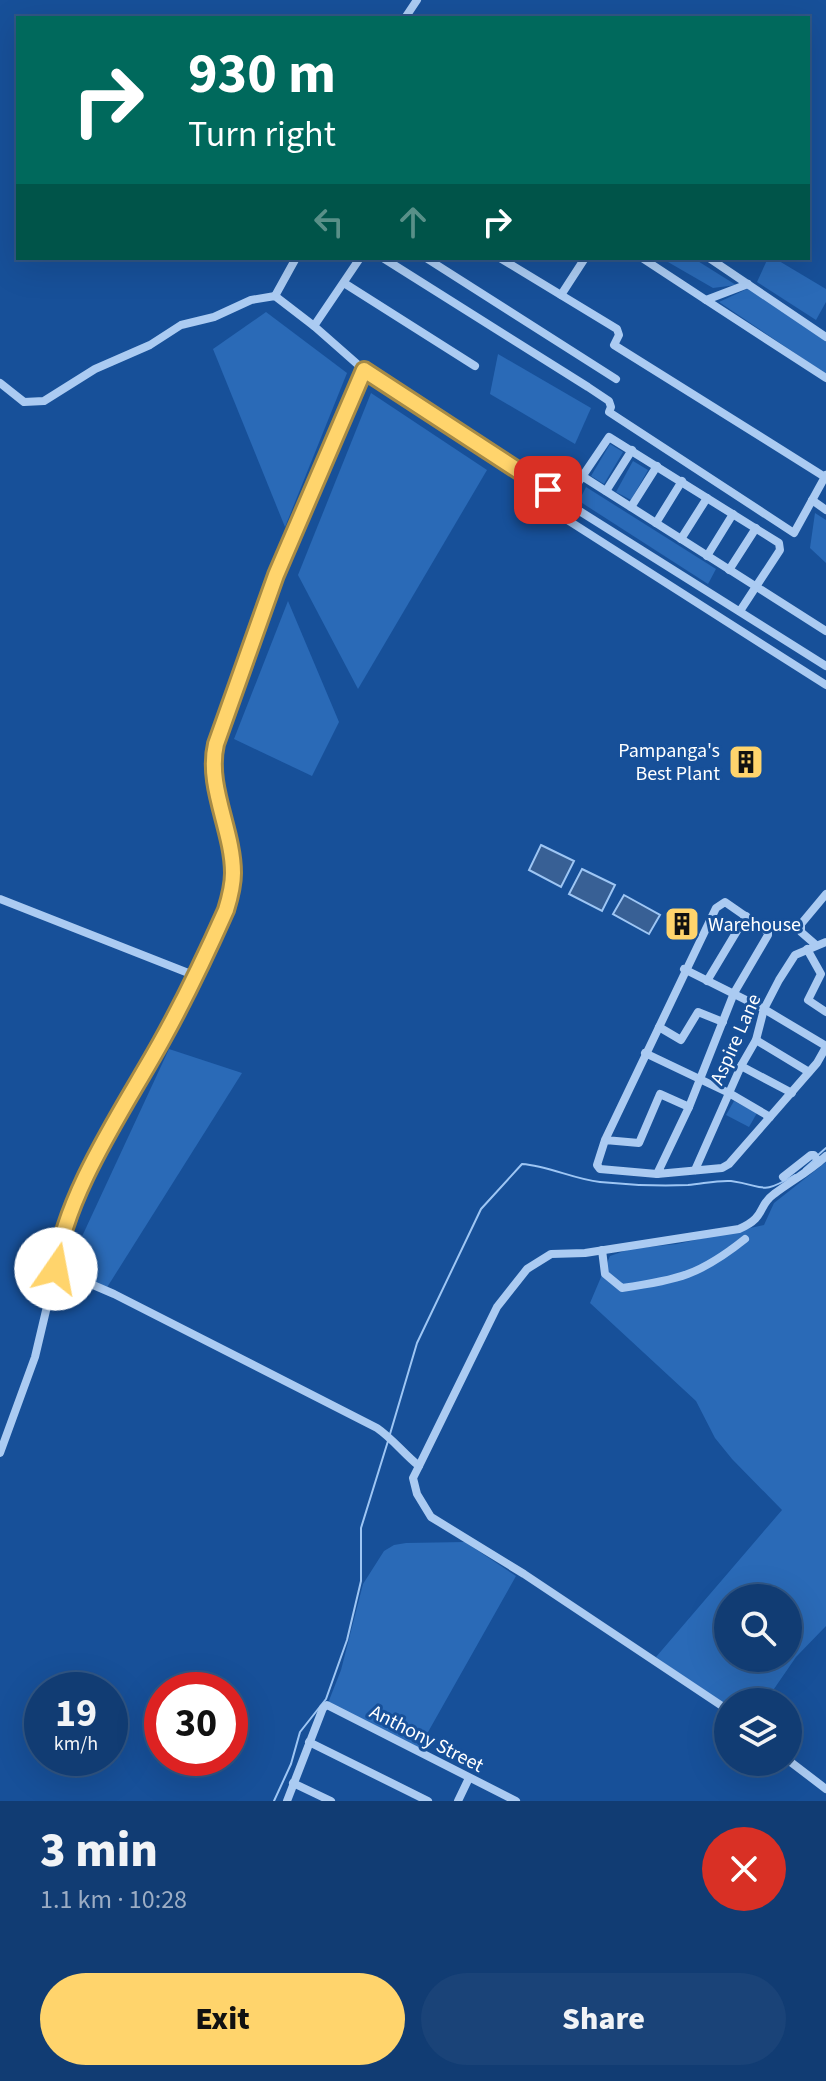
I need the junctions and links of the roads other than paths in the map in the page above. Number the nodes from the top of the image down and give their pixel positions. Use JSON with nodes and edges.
{"nodes":[{"id":1,"x":295,"y":260,"type":"edge"},
{"id":2,"x":359,"y":260,"type":"edge"},
{"id":3,"x":386,"y":260,"type":"edge"},
{"id":4,"x":429,"y":260,"type":"edge"},
{"id":5,"x":503,"y":260,"type":"edge"},
{"id":6,"x":584,"y":260,"type":"edge"},
{"id":7,"x":645,"y":260,"type":"edge"},
{"id":8,"x":712,"y":260,"type":"edge"},
{"id":9,"x":344,"y":283,"type":"junction"},
{"id":10,"x":748,"y":284,"type":"junction"},
{"id":11,"x":561,"y":295,"type":"junction"},
{"id":12,"x":275,"y":296,"type":"junction"},
{"id":13,"x":706,"y":300,"type":"junction"},
{"id":14,"x":314,"y":326,"type":"junction"},
{"id":15,"x":826,"y":337,"type":"edge"},
{"id":16,"x":475,"y":366,"type":"dead end"},
{"id":17,"x":364,"y":370,"type":"junction"},
{"id":18,"x":826,"y":378,"type":"edge"},
{"id":19,"x":616,"y":379,"type":"dead end"},
{"id":20,"x":0,"y":383,"type":"edge"},
{"id":21,"x":632,"y":450,"type":"junction"},
{"id":22,"x":657,"y":466,"type":"junction"},
{"id":23,"x":582,"y":476,"type":"junction"},
{"id":24,"x":826,"y":476,"type":"edge"},
{"id":25,"x":682,"y":481,"type":"junction"},
{"id":26,"x":606,"y":491,"type":"junction"},
{"id":27,"x":707,"y":498,"type":"junction"},
{"id":28,"x":812,"y":500,"type":"junction"},
{"id":29,"x":631,"y":507,"type":"junction"},
{"id":30,"x":826,"y":510,"type":"edge"},
{"id":31,"x":733,"y":514,"type":"junction"},
{"id":32,"x":656,"y":523,"type":"junction"},
{"id":33,"x":756,"y":528,"type":"junction"},
{"id":34,"x":681,"y":539,"type":"junction"},
{"id":35,"x":707,"y":556,"type":"junction"},
{"id":36,"x":729,"y":570,"type":"junction"},
{"id":37,"x":756,"y":586,"type":"junction"},
{"id":38,"x":740,"y":611,"type":"junction"},
{"id":39,"x":826,"y":631,"type":"edge"},
{"id":40,"x":826,"y":666,"type":"edge"},
{"id":41,"x":826,"y":685,"type":"edge"},
{"id":42,"x":826,"y":894,"type":"edge"},
{"id":43,"x":0,"y":899,"type":"edge"},
{"id":44,"x":746,"y":916,"type":"junction"},
{"id":45,"x":826,"y":942,"type":"edge"},
{"id":46,"x":812,"y":947,"type":"junction"},
{"id":47,"x":684,"y":969,"type":"junction"},
{"id":48,"x":824,"y":973,"type":"edge"},
{"id":49,"x":196,"y":976,"type":"junction"},
{"id":50,"x":707,"y":981,"type":"junction"},
{"id":51,"x":734,"y":993,"type":"junction"},
{"id":52,"x":764,"y":1009,"type":"junction"},
{"id":53,"x":826,"y":1012,"type":"edge"},
{"id":54,"x":723,"y":1022,"type":"junction"},
{"id":55,"x":659,"y":1027,"type":"junction"},
{"id":56,"x":756,"y":1040,"type":"junction"},
{"id":57,"x":826,"y":1046,"type":"edge"},
{"id":58,"x":645,"y":1053,"type":"junction"},
{"id":59,"x":741,"y":1066,"type":"junction"},
{"id":60,"x":809,"y":1072,"type":"junction"},
{"id":61,"x":702,"y":1080,"type":"junction"},
{"id":62,"x":729,"y":1093,"type":"junction"},
{"id":63,"x":792,"y":1093,"type":"junction"},
{"id":64,"x":689,"y":1107,"type":"junction"},
{"id":65,"x":770,"y":1117,"type":"junction"},
{"id":66,"x":605,"y":1140,"type":"junction"},
{"id":67,"x":822,"y":1158,"type":"edge"},
{"id":68,"x":695,"y":1170,"type":"junction"},
{"id":69,"x":796,"y":1173,"type":"junction"},
{"id":70,"x":657,"y":1174,"type":"junction"},
{"id":71,"x":783,"y":1177,"type":"dead end"},
{"id":72,"x":745,"y":1239,"type":"dead end"},
{"id":73,"x":602,"y":1250,"type":"junction"},
{"id":74,"x":56,"y":1269,"type":"junction"},
{"id":75,"x":0,"y":1453,"type":"edge"},
{"id":76,"x":419,"y":1466,"type":"junction"},
{"id":77,"x":714,"y":1701,"type":"edge"},
{"id":78,"x":309,"y":1742,"type":"junction"},
{"id":79,"x":802,"y":1771,"type":"edge"},
{"id":80,"x":469,"y":1778,"type":"junction"},
{"id":81,"x":293,"y":1783,"type":"junction"},
{"id":82,"x":826,"y":1789,"type":"edge"},
{"id":83,"x":287,"y":1801,"type":"edge"},
{"id":84,"x":331,"y":1801,"type":"edge"},
{"id":85,"x":428,"y":1801,"type":"edge"},
{"id":86,"x":458,"y":1801,"type":"edge"},
{"id":87,"x":516,"y":1801,"type":"edge"}],
"edges":[{"from":1,"to":12,"type":"street"},
{"from":2,"to":9,"type":"street"},
{"from":3,"to":28,"type":"street"},
{"from":4,"to":19,"type":"street"},
{"from":5,"to":11,"type":"street"},
{"from":6,"to":11,"type":"street"},
{"from":7,"to":13,"type":"street"},
{"from":8,"to":10,"type":"street"},
{"from":9,"to":14,"type":"street"},
{"from":9,"to":16,"type":"street"},
{"from":10,"to":13,"type":"street"},
{"from":10,"to":15,"type":"street"},
{"from":11,"to":24,"type":"street"},
{"from":12,"to":14,"type":"street"},
{"from":12,"to":20,"type":"street"},
{"from":13,"to":18,"type":"street"},
{"from":14,"to":17,"type":"street"},
{"from":17,"to":41,"type":"street"},
{"from":17,"to":49,"type":"street"},
{"from":21,"to":22,"type":"street"},
{"from":21,"to":23,"type":"street"},
{"from":21,"to":26,"type":"street"},
{"from":22,"to":25,"type":"street"},
{"from":22,"to":29,"type":"street"},
{"from":23,"to":26,"type":"street"},
{"from":23,"to":38,"type":"street"},
{"from":24,"to":28,"type":"street"},
{"from":25,"to":27,"type":"street"},
{"from":25,"to":32,"type":"street"},
{"from":26,"to":29,"type":"street"},
{"from":27,"to":31,"type":"street"},
{"from":27,"to":34,"type":"street"},
{"from":28,"to":30,"type":"street"},
{"from":29,"to":32,"type":"street"},
{"from":31,"to":33,"type":"street"},
{"from":31,"to":35,"type":"street"},
{"from":32,"to":34,"type":"street"},
{"from":33,"to":36,"type":"street"},
{"from":33,"to":37,"type":"street"},
{"from":34,"to":35,"type":"street"},
{"from":35,"to":36,"type":"street"},
{"from":36,"to":37,"type":"street"},
{"from":37,"to":38,"type":"street"},
{"from":37,"to":39,"type":"street"},
{"from":38,"to":40,"type":"street"},
{"from":42,"to":46,"type":"street"},
{"from":43,"to":49,"type":"street"},
{"from":44,"to":47,"type":"street"},
{"from":44,"to":50,"type":"street"},
{"from":44,"to":51,"type":"street"},
{"from":45,"to":46,"type":"street"},
{"from":46,"to":48,"type":"street"},
{"from":46,"to":52,"type":"street","name":"Aspire Lane"},
{"from":47,"to":50,"type":"street"},
{"from":47,"to":55,"type":"street"},
{"from":48,"to":53,"type":"street"},
{"from":49,"to":74,"type":"street"},
{"from":50,"to":51,"type":"street"},
{"from":51,"to":52,"type":"street"},
{"from":51,"to":54,"type":"street"},
{"from":52,"to":56,"type":"street","name":"Aspire Lane"},
{"from":52,"to":57,"type":"street"},
{"from":54,"to":55,"type":"street"},
{"from":54,"to":61,"type":"street"},
{"from":55,"to":58,"type":"street"},
{"from":56,"to":59,"type":"street","name":"Aspire Lane"},
{"from":56,"to":60,"type":"street"},
{"from":57,"to":60,"type":"street"},
{"from":58,"to":61,"type":"street"},
{"from":58,"to":66,"type":"street"},
{"from":59,"to":62,"type":"street","name":"Aspire Lane"},
{"from":59,"to":63,"type":"street"},
{"from":60,"to":63,"type":"street"},
{"from":61,"to":62,"type":"street"},
{"from":61,"to":64,"type":"street"},
{"from":62,"to":65,"type":"street"},
{"from":62,"to":68,"type":"street","name":"Aspire Lane"},
{"from":63,"to":65,"type":"street"},
{"from":64,"to":66,"type":"street"},
{"from":64,"to":70,"type":"street"},
{"from":65,"to":68,"type":"street"},
{"from":66,"to":70,"type":"street"},
{"from":67,"to":69,"type":"street"},
{"from":68,"to":70,"type":"street"},
{"from":69,"to":71,"type":"street"},
{"from":69,"to":73,"type":"street"},
{"from":72,"to":73,"type":"street"},
{"from":73,"to":76,"type":"street"},
{"from":74,"to":75,"type":"street"},
{"from":74,"to":76,"type":"street"},
{"from":76,"to":77,"type":"street"},
{"from":78,"to":80,"type":"street","name":"Anthony Street"},
{"from":78,"to":81,"type":"street"},
{"from":78,"to":85,"type":"street"},
{"from":79,"to":82,"type":"street"},
{"from":80,"to":86,"type":"street"},
{"from":80,"to":87,"type":"street","name":"Anthony Street"},
{"from":81,"to":83,"type":"street"},
{"from":81,"to":84,"type":"street"}]}
